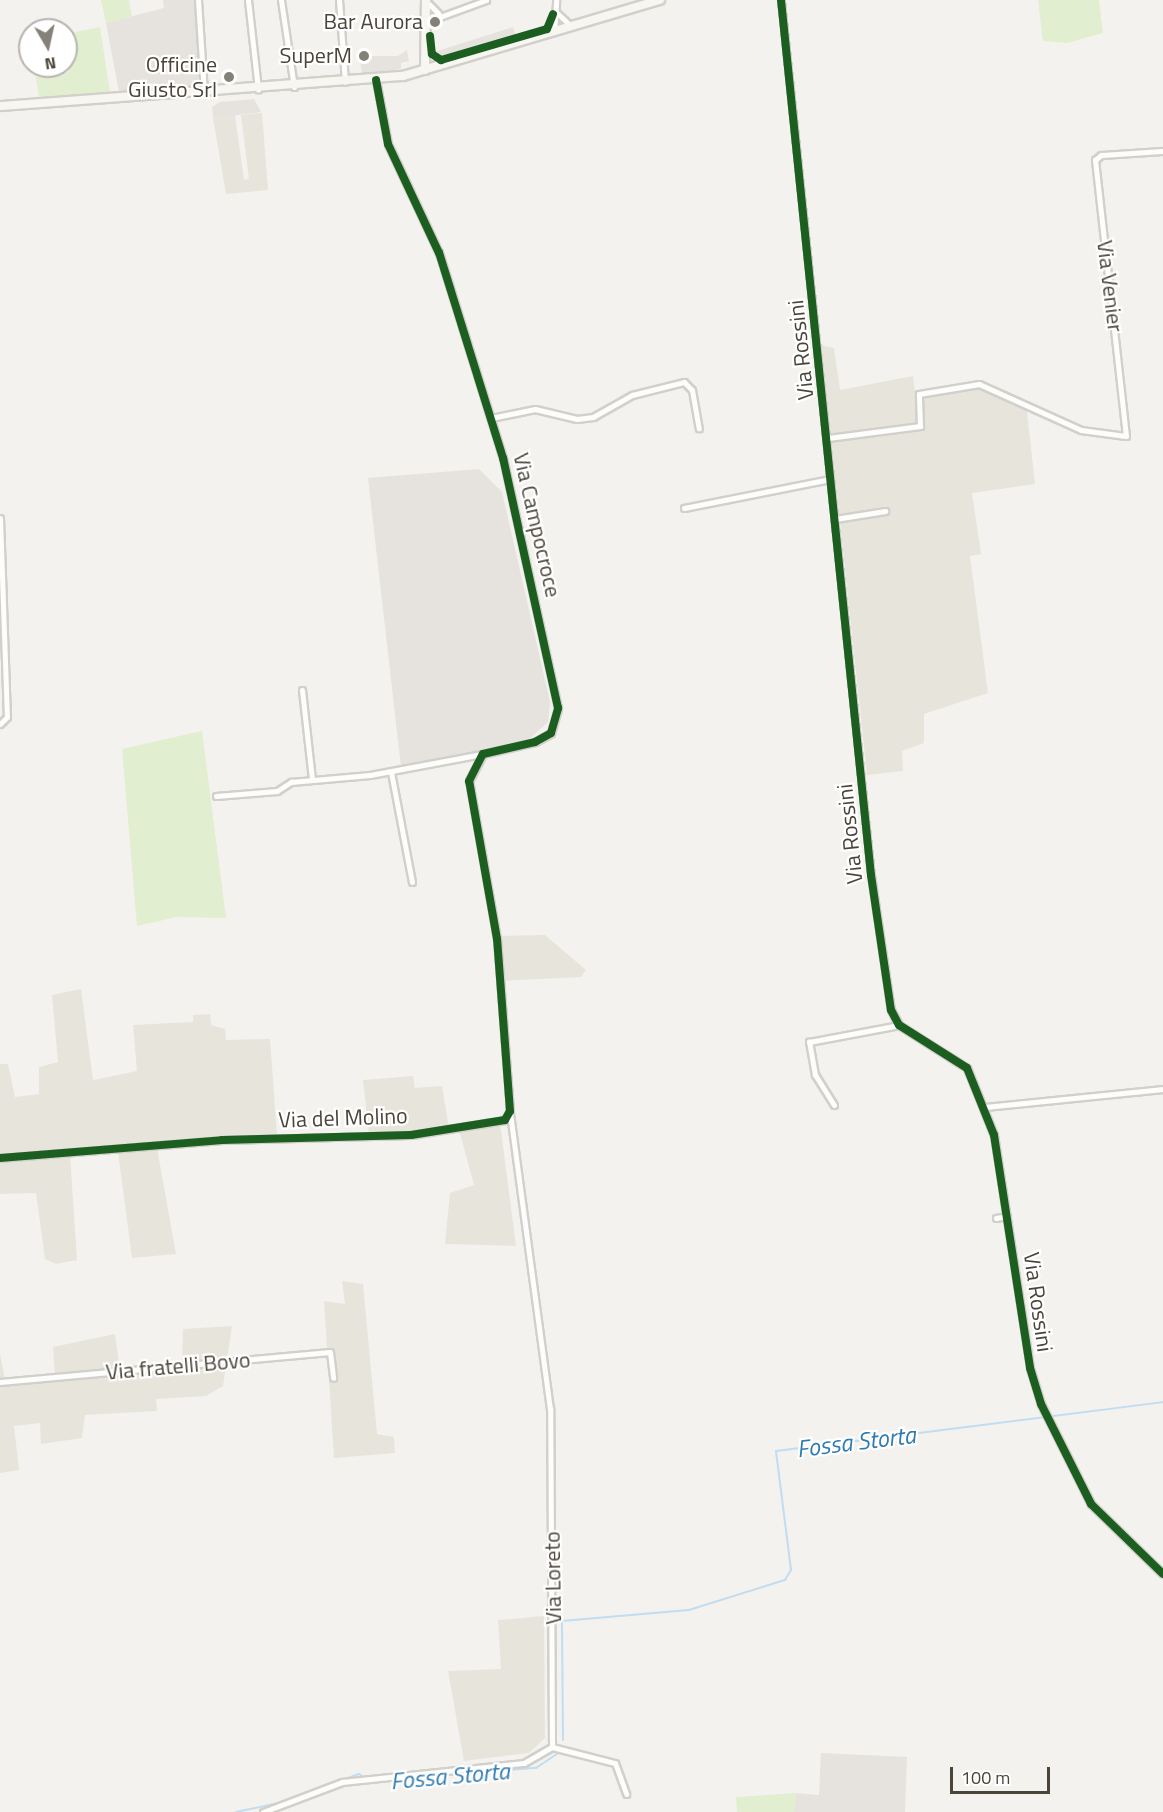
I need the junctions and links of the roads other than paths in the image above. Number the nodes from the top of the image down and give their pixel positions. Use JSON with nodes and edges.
{"nodes":[{"id":1,"x":198,"y":0,"type":"edge"},
{"id":2,"x":248,"y":0,"type":"edge"},
{"id":3,"x":281,"y":0,"type":"edge"},
{"id":4,"x":339,"y":0,"type":"edge"},
{"id":5,"x":426,"y":0,"type":"edge"},
{"id":6,"x":486,"y":0,"type":"edge"},
{"id":7,"x":556,"y":0,"type":"edge"},
{"id":8,"x":660,"y":0,"type":"edge"},
{"id":9,"x":781,"y":0,"type":"edge"},
{"id":10,"x":557,"y":13,"type":"junction"},
{"id":11,"x":439,"y":14,"type":"junction"},
{"id":12,"x":426,"y":22,"type":"junction"},
{"id":13,"x":572,"y":27,"type":"junction"},
{"id":14,"x":554,"y":32,"type":"junction"},
{"id":15,"x":424,"y":70,"type":"junction"},
{"id":16,"x":376,"y":80,"type":"junction"},
{"id":17,"x":345,"y":83,"type":"junction"},
{"id":18,"x":294,"y":88,"type":"junction"},
{"id":19,"x":259,"y":90,"type":"junction"},
{"id":20,"x":204,"y":94,"type":"junction"},
{"id":21,"x":0,"y":106,"type":"edge"},
{"id":22,"x":1163,"y":151,"type":"edge"},
{"id":23,"x":491,"y":418,"type":"junction"},
{"id":24,"x":699,"y":428,"type":"dead end"},
{"id":25,"x":828,"y":438,"type":"junction"},
{"id":26,"x":830,"y":479,"type":"junction"},
{"id":27,"x":684,"y":508,"type":"dead end"},
{"id":28,"x":885,"y":511,"type":"dead end"},
{"id":29,"x":0,"y":518,"type":"edge"},
{"id":30,"x":835,"y":519,"type":"junction"},
{"id":31,"x":302,"y":690,"type":"dead end"},
{"id":32,"x":0,"y":724,"type":"edge"},
{"id":33,"x":483,"y":754,"type":"junction"},
{"id":34,"x":391,"y":772,"type":"junction"},
{"id":35,"x":312,"y":779,"type":"junction"},
{"id":36,"x":216,"y":796,"type":"dead end"},
{"id":37,"x":412,"y":882,"type":"dead end"},
{"id":38,"x":899,"y":1025,"type":"junction"},
{"id":39,"x":1163,"y":1089,"type":"edge"},
{"id":40,"x":834,"y":1105,"type":"dead end"},
{"id":41,"x":985,"y":1107,"type":"junction"},
{"id":42,"x":510,"y":1111,"type":"junction"},
{"id":43,"x":0,"y":1158,"type":"edge"},
{"id":44,"x":1007,"y":1216,"type":"junction"},
{"id":45,"x":996,"y":1218,"type":"dead end"},
{"id":46,"x":333,"y":1378,"type":"dead end"},
{"id":47,"x":0,"y":1383,"type":"edge"},
{"id":48,"x":1163,"y":1574,"type":"edge"},
{"id":49,"x":552,"y":1747,"type":"junction"},
{"id":50,"x":626,"y":1794,"type":"dead end"},
{"id":51,"x":263,"y":1812,"type":"edge"}],
"edges":[{"from":1,"to":20,"type":"street"},
{"from":2,"to":19,"type":"street"},
{"from":3,"to":18,"type":"street"},
{"from":4,"to":17,"type":"street"},
{"from":5,"to":11,"type":"street"},
{"from":5,"to":12,"type":"main road"},
{"from":6,"to":11,"type":"street"},
{"from":7,"to":10,"type":"street"},
{"from":8,"to":13,"type":"main road"},
{"from":9,"to":25,"type":"street","name":"Via Rossini"},
{"from":10,"to":13,"type":"street"},
{"from":10,"to":14,"type":"street"},
{"from":11,"to":12,"type":"street"},
{"from":12,"to":15,"type":"main road"},
{"from":13,"to":14,"type":"main road"},
{"from":14,"to":15,"type":"main road"},
{"from":15,"to":16,"type":"main road"},
{"from":16,"to":17,"type":"main road"},
{"from":16,"to":23,"type":"street","name":"Via Campocroce"},
{"from":17,"to":18,"type":"main road"},
{"from":18,"to":19,"type":"main road"},
{"from":19,"to":20,"type":"main road"},
{"from":20,"to":21,"type":"main road"},
{"from":22,"to":25,"type":"street","name":"Via Venier"},
{"from":23,"to":24,"type":"street"},
{"from":23,"to":33,"type":"street","name":"Via Campocroce"},
{"from":25,"to":26,"type":"street","name":"Via Rossini"},
{"from":26,"to":27,"type":"street"},
{"from":26,"to":30,"type":"street","name":"Via Rossini"},
{"from":28,"to":30,"type":"street"},
{"from":29,"to":32,"type":"street"},
{"from":30,"to":38,"type":"street","name":"Via Rossini"},
{"from":31,"to":35,"type":"street"},
{"from":33,"to":34,"type":"street","name":"Via Campocroce"},
{"from":33,"to":42,"type":"street"},
{"from":34,"to":35,"type":"street","name":"Via Campocroce"},
{"from":34,"to":37,"type":"street"},
{"from":35,"to":36,"type":"street","name":"Via Campocroce"},
{"from":38,"to":40,"type":"street"},
{"from":38,"to":41,"type":"street","name":"Via Rossini"},
{"from":39,"to":41,"type":"street"},
{"from":41,"to":44,"type":"street","name":"Via Rossini"},
{"from":42,"to":43,"type":"street","name":"Via del Molino"},
{"from":42,"to":49,"type":"street","name":"Via Loreto"},
{"from":44,"to":45,"type":"street"},
{"from":44,"to":48,"type":"street","name":"Via Rossini"},
{"from":46,"to":47,"type":"street","name":"Via fratelli Bovo"},
{"from":49,"to":50,"type":"street"},
{"from":49,"to":51,"type":"street"}]}
